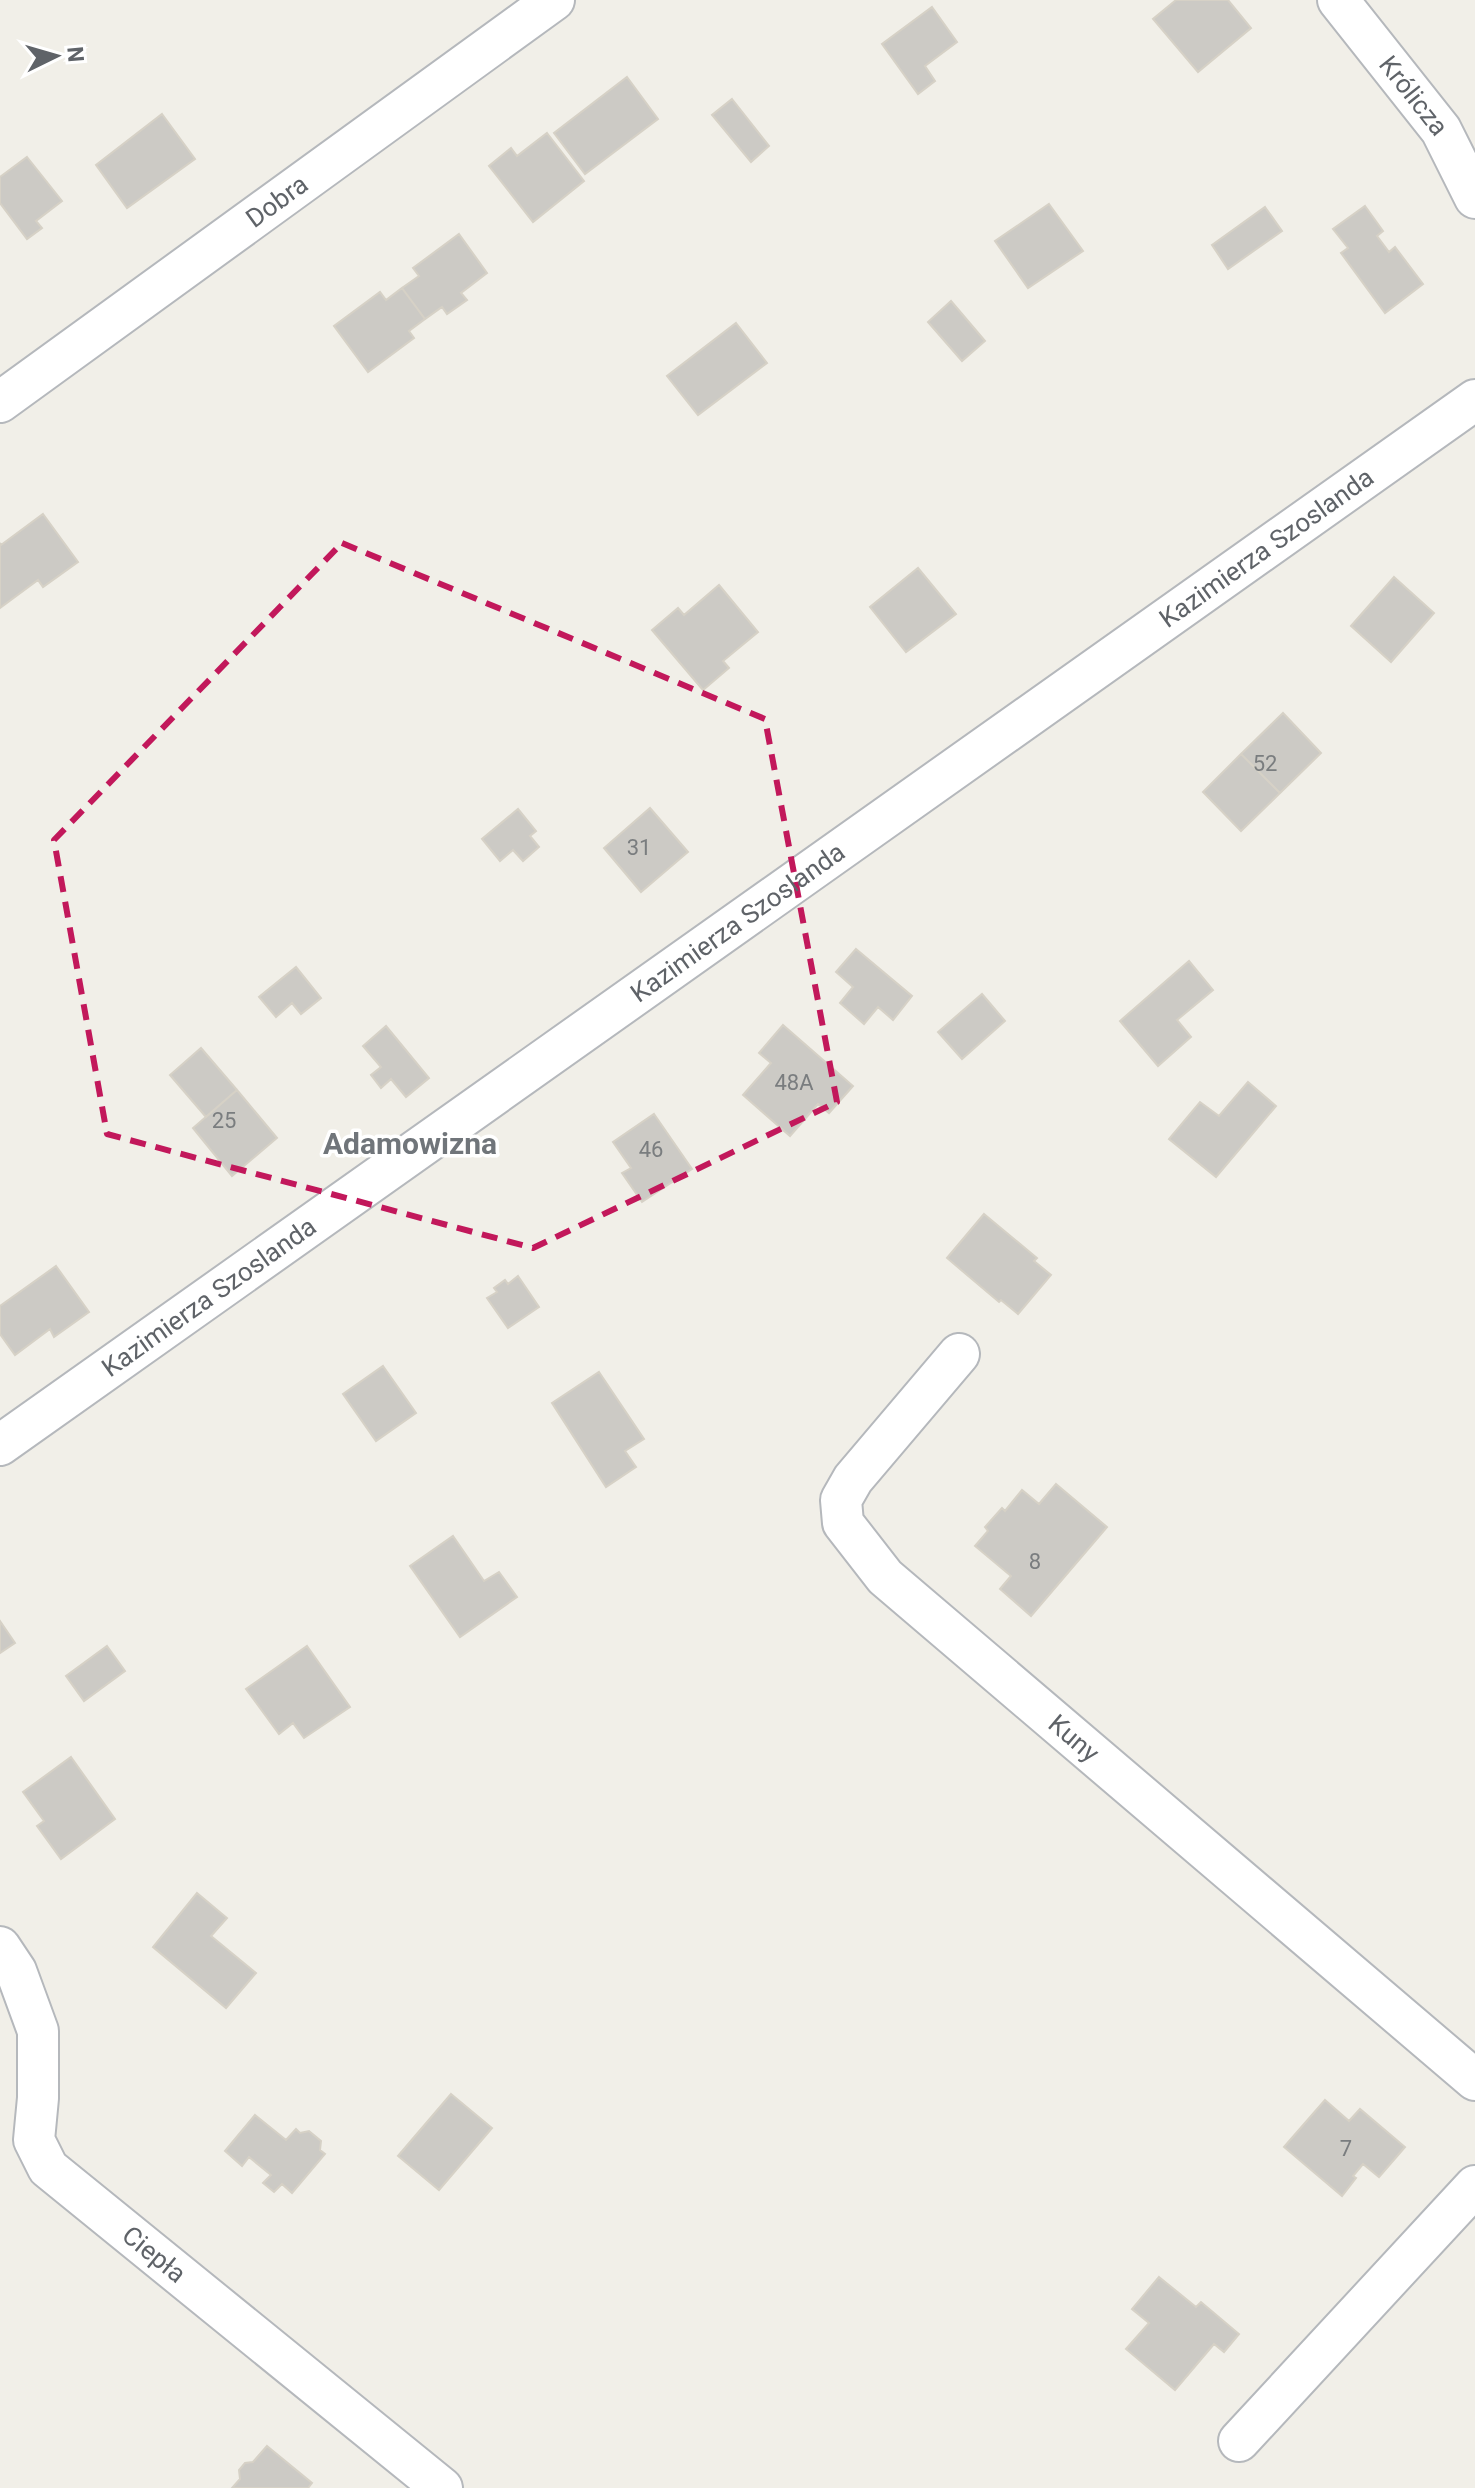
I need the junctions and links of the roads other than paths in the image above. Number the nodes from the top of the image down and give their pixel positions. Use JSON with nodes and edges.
{"nodes":[{"id":1,"x":554,"y":0,"type":"edge"},
{"id":2,"x":1338,"y":0,"type":"edge"},
{"id":3,"x":1475,"y":198,"type":"edge"},
{"id":4,"x":1475,"y":400,"type":"edge"},
{"id":5,"x":0,"y":402,"type":"edge"},
{"id":6,"x":959,"y":1354,"type":"dead end"},
{"id":7,"x":0,"y":1445,"type":"edge"},
{"id":8,"x":0,"y":1947,"type":"edge"},
{"id":9,"x":1475,"y":2080,"type":"edge"},
{"id":10,"x":1475,"y":2186,"type":"edge"},
{"id":11,"x":1239,"y":2441,"type":"dead end"},
{"id":12,"x":442,"y":2488,"type":"edge"}],
"edges":[{"from":1,"to":5,"type":"street","name":"Dobra"},
{"from":2,"to":3,"type":"street","name":"Królicza"},
{"from":4,"to":7,"type":"street","name":"Kazimierza Szoslanda"},
{"from":6,"to":9,"type":"street","name":"Kuny"},
{"from":8,"to":12,"type":"street","name":"Ciepła"},
{"from":10,"to":11,"type":"street"}]}
